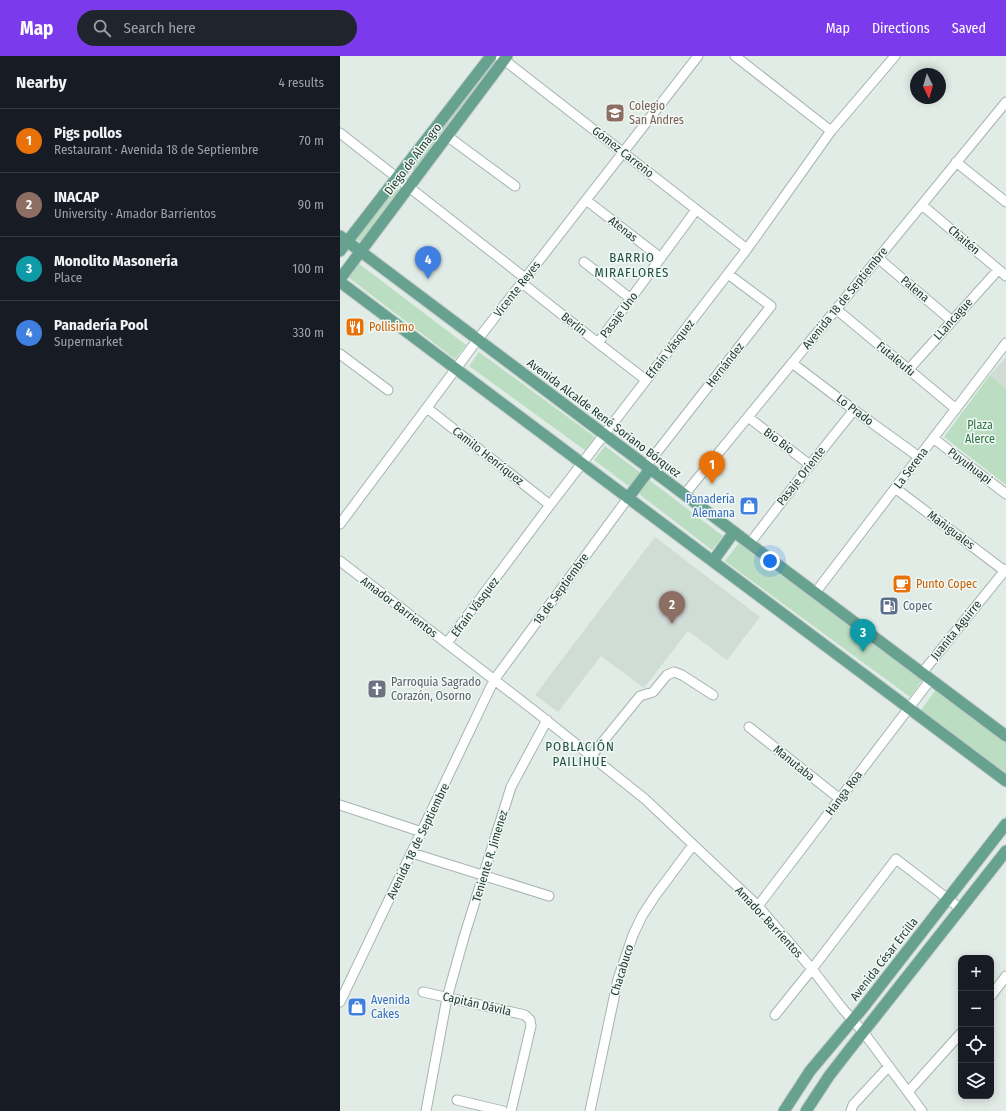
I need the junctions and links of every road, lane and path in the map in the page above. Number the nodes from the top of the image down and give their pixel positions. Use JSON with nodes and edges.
{"nodes":[{"id":1,"x":491,"y":56,"type":"edge"},
{"id":2,"x":698,"y":56,"type":"edge"},
{"id":3,"x":735,"y":56,"type":"edge"},
{"id":4,"x":895,"y":56,"type":"edge"},
{"id":5,"x":504,"y":57,"type":"edge"},
{"id":6,"x":1006,"y":102,"type":"edge"},
{"id":7,"x":831,"y":130,"type":"junction"},
{"id":8,"x":340,"y":133,"type":"edge"},
{"id":9,"x":447,"y":136,"type":"junction"},
{"id":10,"x":623,"y":152,"type":"junction"},
{"id":11,"x":956,"y":162,"type":"junction"},
{"id":12,"x":397,"y":178,"type":"junction"},
{"id":13,"x":515,"y":186,"type":"dead end"},
{"id":14,"x":409,"y":187,"type":"junction"},
{"id":15,"x":1004,"y":198,"type":"edge"},
{"id":16,"x":586,"y":200,"type":"junction"},
{"id":17,"x":922,"y":205,"type":"junction"},
{"id":18,"x":696,"y":210,"type":"junction"},
{"id":19,"x":344,"y":239,"type":"edge"},
{"id":20,"x":747,"y":249,"type":"junction"},
{"id":21,"x":340,"y":251,"type":"edge"},
{"id":22,"x":361,"y":251,"type":"junction"},
{"id":23,"x":661,"y":258,"type":"junction"},
{"id":24,"x":878,"y":258,"type":"junction"},
{"id":25,"x":584,"y":262,"type":"dead end"},
{"id":26,"x":998,"y":270,"type":"junction"},
{"id":27,"x":728,"y":274,"type":"junction"},
{"id":28,"x":1006,"y":276,"type":"edge"},
{"id":29,"x":340,"y":278,"type":"edge"},
{"id":30,"x":523,"y":280,"type":"junction"},
{"id":31,"x":340,"y":282,"type":"edge"},
{"id":32,"x":631,"y":299,"type":"junction"},
{"id":33,"x":836,"y":309,"type":"junction"},
{"id":34,"x":952,"y":321,"type":"junction"},
{"id":35,"x":478,"y":339,"type":"junction"},
{"id":36,"x":598,"y":343,"type":"junction"},
{"id":37,"x":1006,"y":343,"type":"edge"},
{"id":38,"x":340,"y":354,"type":"edge"},
{"id":39,"x":792,"y":363,"type":"junction"},
{"id":40,"x":456,"y":369,"type":"junction"},
{"id":41,"x":908,"y":369,"type":"junction"},
{"id":42,"x":646,"y":380,"type":"junction"},
{"id":43,"x":388,"y":390,"type":"dead end"},
{"id":44,"x":427,"y":408,"type":"junction"},
{"id":45,"x":956,"y":409,"type":"junction"},
{"id":46,"x":854,"y":410,"type":"junction"},
{"id":47,"x":748,"y":417,"type":"junction"},
{"id":48,"x":604,"y":434,"type":"junction"},
{"id":49,"x":933,"y":438,"type":"junction"},
{"id":50,"x":919,"y":457,"type":"junction"},
{"id":51,"x":582,"y":463,"type":"junction"},
{"id":52,"x":810,"y":465,"type":"junction"},
{"id":53,"x":648,"y":467,"type":"junction"},
{"id":54,"x":895,"y":488,"type":"junction"},
{"id":55,"x":1006,"y":494,"type":"edge"},
{"id":56,"x":684,"y":495,"type":"junction"},
{"id":57,"x":628,"y":498,"type":"junction"},
{"id":58,"x":550,"y":505,"type":"junction"},
{"id":59,"x":340,"y":524,"type":"edge"},
{"id":60,"x":734,"y":532,"type":"junction"},
{"id":61,"x":750,"y":543,"type":"junction"},
{"id":62,"x":340,"y":561,"type":"edge"},
{"id":63,"x":713,"y":561,"type":"junction"},
{"id":64,"x":1005,"y":570,"type":"edge"},
{"id":65,"x":815,"y":593,"type":"junction"},
{"id":66,"x":447,"y":643,"type":"junction"},
{"id":67,"x":926,"y":676,"type":"junction"},
{"id":68,"x":494,"y":680,"type":"junction"},
{"id":69,"x":713,"y":695,"type":"dead end"},
{"id":70,"x":908,"y":708,"type":"junction"},
{"id":71,"x":547,"y":720,"type":"junction"},
{"id":72,"x":749,"y":727,"type":"dead end"},
{"id":73,"x":1006,"y":736,"type":"edge"},
{"id":74,"x":592,"y":755,"type":"junction"},
{"id":75,"x":1006,"y":781,"type":"edge"},
{"id":76,"x":840,"y":799,"type":"junction"},
{"id":77,"x":340,"y":805,"type":"edge"},
{"id":78,"x":1006,"y":824,"type":"edge"},
{"id":79,"x":422,"y":832,"type":"junction"},
{"id":80,"x":693,"y":845,"type":"junction"},
{"id":81,"x":1006,"y":851,"type":"edge"},
{"id":82,"x":412,"y":853,"type":"junction"},
{"id":83,"x":484,"y":875,"type":"junction"},
{"id":84,"x":549,"y":896,"type":"dead end"},
{"id":85,"x":948,"y":899,"type":"junction"},
{"id":86,"x":758,"y":906,"type":"junction"},
{"id":87,"x":961,"y":909,"type":"junction"},
{"id":88,"x":812,"y":968,"type":"junction"},
{"id":89,"x":1006,"y":976,"type":"edge"},
{"id":90,"x":423,"y":992,"type":"dead end"},
{"id":91,"x":994,"y":992,"type":"edge"},
{"id":92,"x":447,"y":998,"type":"junction"},
{"id":93,"x":340,"y":1002,"type":"edge"},
{"id":94,"x":775,"y":1015,"type":"dead end"},
{"id":95,"x":852,"y":1020,"type":"junction"},
{"id":96,"x":864,"y":1033,"type":"junction"},
{"id":97,"x":958,"y":1036,"type":"edge"},
{"id":98,"x":889,"y":1066,"type":"junction"},
{"id":99,"x":908,"y":1092,"type":"junction"},
{"id":100,"x":793,"y":1096,"type":"junction"},
{"id":101,"x":457,"y":1100,"type":"dead end"},
{"id":102,"x":807,"y":1108,"type":"edge"},
{"id":103,"x":426,"y":1111,"type":"edge"},
{"id":104,"x":503,"y":1111,"type":"edge"},
{"id":105,"x":511,"y":1111,"type":"edge"},
{"id":106,"x":590,"y":1111,"type":"edge"},
{"id":107,"x":784,"y":1111,"type":"edge"},
{"id":108,"x":851,"y":1111,"type":"edge"},
{"id":109,"x":922,"y":1111,"type":"edge"}],
"edges":[{"from":1,"to":12,"type":"main road","name":"Diego de Almagro"},
{"from":2,"to":10,"type":"street","name":"Vicente Reyes"},
{"from":3,"to":7,"type":"street"},
{"from":4,"to":7,"type":"street","name":"Efraín Vásquez"},
{"from":5,"to":9,"type":"main road","name":"Diego de Almagro"},
{"from":5,"to":10,"type":"street","name":"Gómez Carreño"},
{"from":6,"to":11,"type":"street","name":"Avenida 18 de Septiembre"},
{"from":7,"to":20,"type":"street","name":"Efraín Vásquez"},
{"from":8,"to":12,"type":"street","name":"Berlín"},
{"from":9,"to":13,"type":"street"},
{"from":9,"to":14,"type":"main road","name":"Diego de Almagro"},
{"from":10,"to":16,"type":"street","name":"Vicente Reyes"},
{"from":10,"to":18,"type":"street","name":"Gómez Carreño"},
{"from":11,"to":15,"type":"street"},
{"from":11,"to":17,"type":"street","name":"Avenida 18 de Septiembre"},
{"from":12,"to":14,"type":"street","name":"Berlín"},
{"from":12,"to":19,"type":"main road","name":"Diego de Almagro"},
{"from":14,"to":22,"type":"main road","name":"Diego de Almagro"},
{"from":14,"to":30,"type":"street","name":"Berlín"},
{"from":16,"to":23,"type":"street","name":"Atenas"},
{"from":16,"to":30,"type":"street","name":"Vicente Reyes"},
{"from":17,"to":24,"type":"street","name":"Avenida 18 de Septiembre"},
{"from":17,"to":26,"type":"street","name":"Chaitén"},
{"from":18,"to":20,"type":"street","name":"Gómez Carreño"},
{"from":18,"to":23,"type":"street","name":"Pasaje Uno"},
{"from":19,"to":21,"type":"main road","name":"Diego de Almagro"},
{"from":19,"to":22,"type":"main road","name":"Avenida Alcalde René Soriano Bórquez"},
{"from":20,"to":27,"type":"street","name":"Efraín Vásquez"},
{"from":22,"to":29,"type":"main road","name":"Diego de Almagro"},
{"from":22,"to":35,"type":"main road","name":"Avenida Alcalde René Soriano Bórquez"},
{"from":23,"to":32,"type":"street","name":"Pasaje Uno"},
{"from":24,"to":33,"type":"street","name":"Avenida 18 de Septiembre"},
{"from":24,"to":34,"type":"street","name":"Palena"},
{"from":25,"to":32,"type":"street"},
{"from":26,"to":28,"type":"street","name":"Chaitén"},
{"from":26,"to":34,"type":"street","name":"LLancague"},
{"from":27,"to":42,"type":"street","name":"Efraín Vásquez"},
{"from":27,"to":53,"type":"street","name":"Hernández"},
{"from":30,"to":35,"type":"street","name":"Vicente Reyes"},
{"from":30,"to":36,"type":"street","name":"Berlín"},
{"from":31,"to":40,"type":"main road"},
{"from":32,"to":36,"type":"street","name":"Pasaje Uno"},
{"from":33,"to":39,"type":"street","name":"Avenida 18 de Septiembre"},
{"from":33,"to":41,"type":"street","name":"Futaleufu"},
{"from":34,"to":41,"type":"street","name":"LLancague"},
{"from":35,"to":40,"type":"street","name":"Vicente Reyes"},
{"from":35,"to":48,"type":"main road","name":"Avenida Alcalde René Soriano Bórquez"},
{"from":36,"to":42,"type":"street","name":"Berlín"},
{"from":37,"to":45,"type":"street","name":"La Serena"},
{"from":38,"to":43,"type":"street"},
{"from":39,"to":46,"type":"street","name":"Lo Prado"},
{"from":39,"to":47,"type":"street","name":"Avenida 18 de Septiembre"},
{"from":40,"to":44,"type":"street","name":"Vicente Reyes"},
{"from":40,"to":51,"type":"main road"},
{"from":41,"to":45,"type":"street","name":"Futaleufu"},
{"from":42,"to":48,"type":"street","name":"Efraín Vásquez"},
{"from":44,"to":58,"type":"street","name":"Camilo Henríquez"},
{"from":44,"to":59,"type":"street","name":"Vicente Reyes"},
{"from":45,"to":49,"type":"street","name":"La Serena"},
{"from":46,"to":50,"type":"street","name":"Lo Prado"},
{"from":46,"to":52,"type":"street","name":"Pasaje Oriente"},
{"from":47,"to":52,"type":"street","name":"Bio Bio"},
{"from":47,"to":56,"type":"street","name":"Avenida 18 de Septiembre"},
{"from":48,"to":51,"type":"street","name":"Efraín Vásquez"},
{"from":48,"to":53,"type":"main road","name":"Avenida Alcalde René Soriano Bórquez"},
{"from":49,"to":50,"type":"street","name":"La Serena"},
{"from":49,"to":55,"type":"street","name":"Puyuhuapi"},
{"from":50,"to":54,"type":"street","name":"La Serena"},
{"from":51,"to":57,"type":"main road"},
{"from":51,"to":58,"type":"street","name":"Efraín Vásquez"},
{"from":52,"to":61,"type":"street","name":"Pasaje Oriente"},
{"from":53,"to":56,"type":"main road","name":"Avenida Alcalde René Soriano Bórquez"},
{"from":53,"to":57,"type":"main road"},
{"from":54,"to":64,"type":"street","name":"Mañiguales"},
{"from":54,"to":65,"type":"street","name":"La Serena"},
{"from":56,"to":60,"type":"main road","name":"Avenida Alcalde René Soriano Bórquez"},
{"from":57,"to":63,"type":"main road"},
{"from":57,"to":68,"type":"street","name":"18 de Septiembre"},
{"from":58,"to":66,"type":"street","name":"Efraín Vásquez"},
{"from":60,"to":61,"type":"main road","name":"Avenida Alcalde René Soriano Bórquez"},
{"from":60,"to":63,"type":"main road"},
{"from":61,"to":65,"type":"main road","name":"Avenida Alcalde René Soriano Bórquez"},
{"from":62,"to":66,"type":"street","name":"Amador Barrientos"},
{"from":63,"to":70,"type":"main road"},
{"from":64,"to":67,"type":"street","name":"Juanita Aguirre"},
{"from":65,"to":67,"type":"main road","name":"Avenida Alcalde René Soriano Bórquez"},
{"from":66,"to":68,"type":"street","name":"Amador Barrientos"},
{"from":67,"to":70,"type":"street","name":"Hanga Roa"},
{"from":67,"to":73,"type":"main road","name":"Avenida Alcalde René Soriano Bórquez"},
{"from":68,"to":71,"type":"street","name":"Amador Barrientos"},
{"from":68,"to":79,"type":"street","name":"Avenida 18 de Septiembre"},
{"from":69,"to":74,"type":"street"},
{"from":70,"to":75,"type":"main road"},
{"from":70,"to":76,"type":"street","name":"Hanga Roa"},
{"from":71,"to":74,"type":"street","name":"Amador Barrientos"},
{"from":71,"to":83,"type":"street","name":"Teniente R. Jimenez"},
{"from":72,"to":76,"type":"street","name":"Manutaba"},
{"from":74,"to":80,"type":"street","name":"Amador Barrientos"},
{"from":76,"to":86,"type":"street","name":"Hanga Roa"},
{"from":77,"to":79,"type":"street"},
{"from":78,"to":85,"type":"main road","name":"Avenida César Ercilla"},
{"from":79,"to":82,"type":"street","name":"Avenida 18 de Septiembre"},
{"from":80,"to":86,"type":"street","name":"Amador Barrientos"},
{"from":80,"to":106,"type":"street","name":"Chacabuco"},
{"from":81,"to":87,"type":"main road"},
{"from":82,"to":83,"type":"street"},
{"from":82,"to":93,"type":"street","name":"Avenida 18 de Septiembre"},
{"from":83,"to":84,"type":"street"},
{"from":83,"to":92,"type":"street","name":"Teniente R. Jimenez"},
{"from":85,"to":87,"type":"street"},
{"from":85,"to":88,"type":"street"},
{"from":85,"to":95,"type":"main road","name":"Avenida César Ercilla"},
{"from":86,"to":88,"type":"street","name":"Amador Barrientos"},
{"from":87,"to":96,"type":"main road"},
{"from":88,"to":94,"type":"street"},
{"from":88,"to":95,"type":"street","name":"Amador Barrientos"},
{"from":89,"to":91,"type":"street"},
{"from":90,"to":92,"type":"street","name":"Capitán Dávila"},
{"from":92,"to":103,"type":"street","name":"Teniente R. Jimenez"},
{"from":92,"to":105,"type":"street","name":"Capitán Dávila"},
{"from":95,"to":96,"type":"street","name":"Amador Barrientos"},
{"from":95,"to":100,"type":"main road","name":"Avenida César Ercilla"},
{"from":96,"to":98,"type":"street","name":"Amador Barrientos"},
{"from":96,"to":102,"type":"main road"},
{"from":97,"to":99,"type":"street"},
{"from":98,"to":99,"type":"street","name":"Amador Barrientos"},
{"from":98,"to":108,"type":"street"},
{"from":99,"to":109,"type":"street","name":"Amador Barrientos"},
{"from":100,"to":102,"type":"main road"},
{"from":100,"to":107,"type":"main road","name":"Avenida César Ercilla"},
{"from":101,"to":104,"type":"street"}]}
